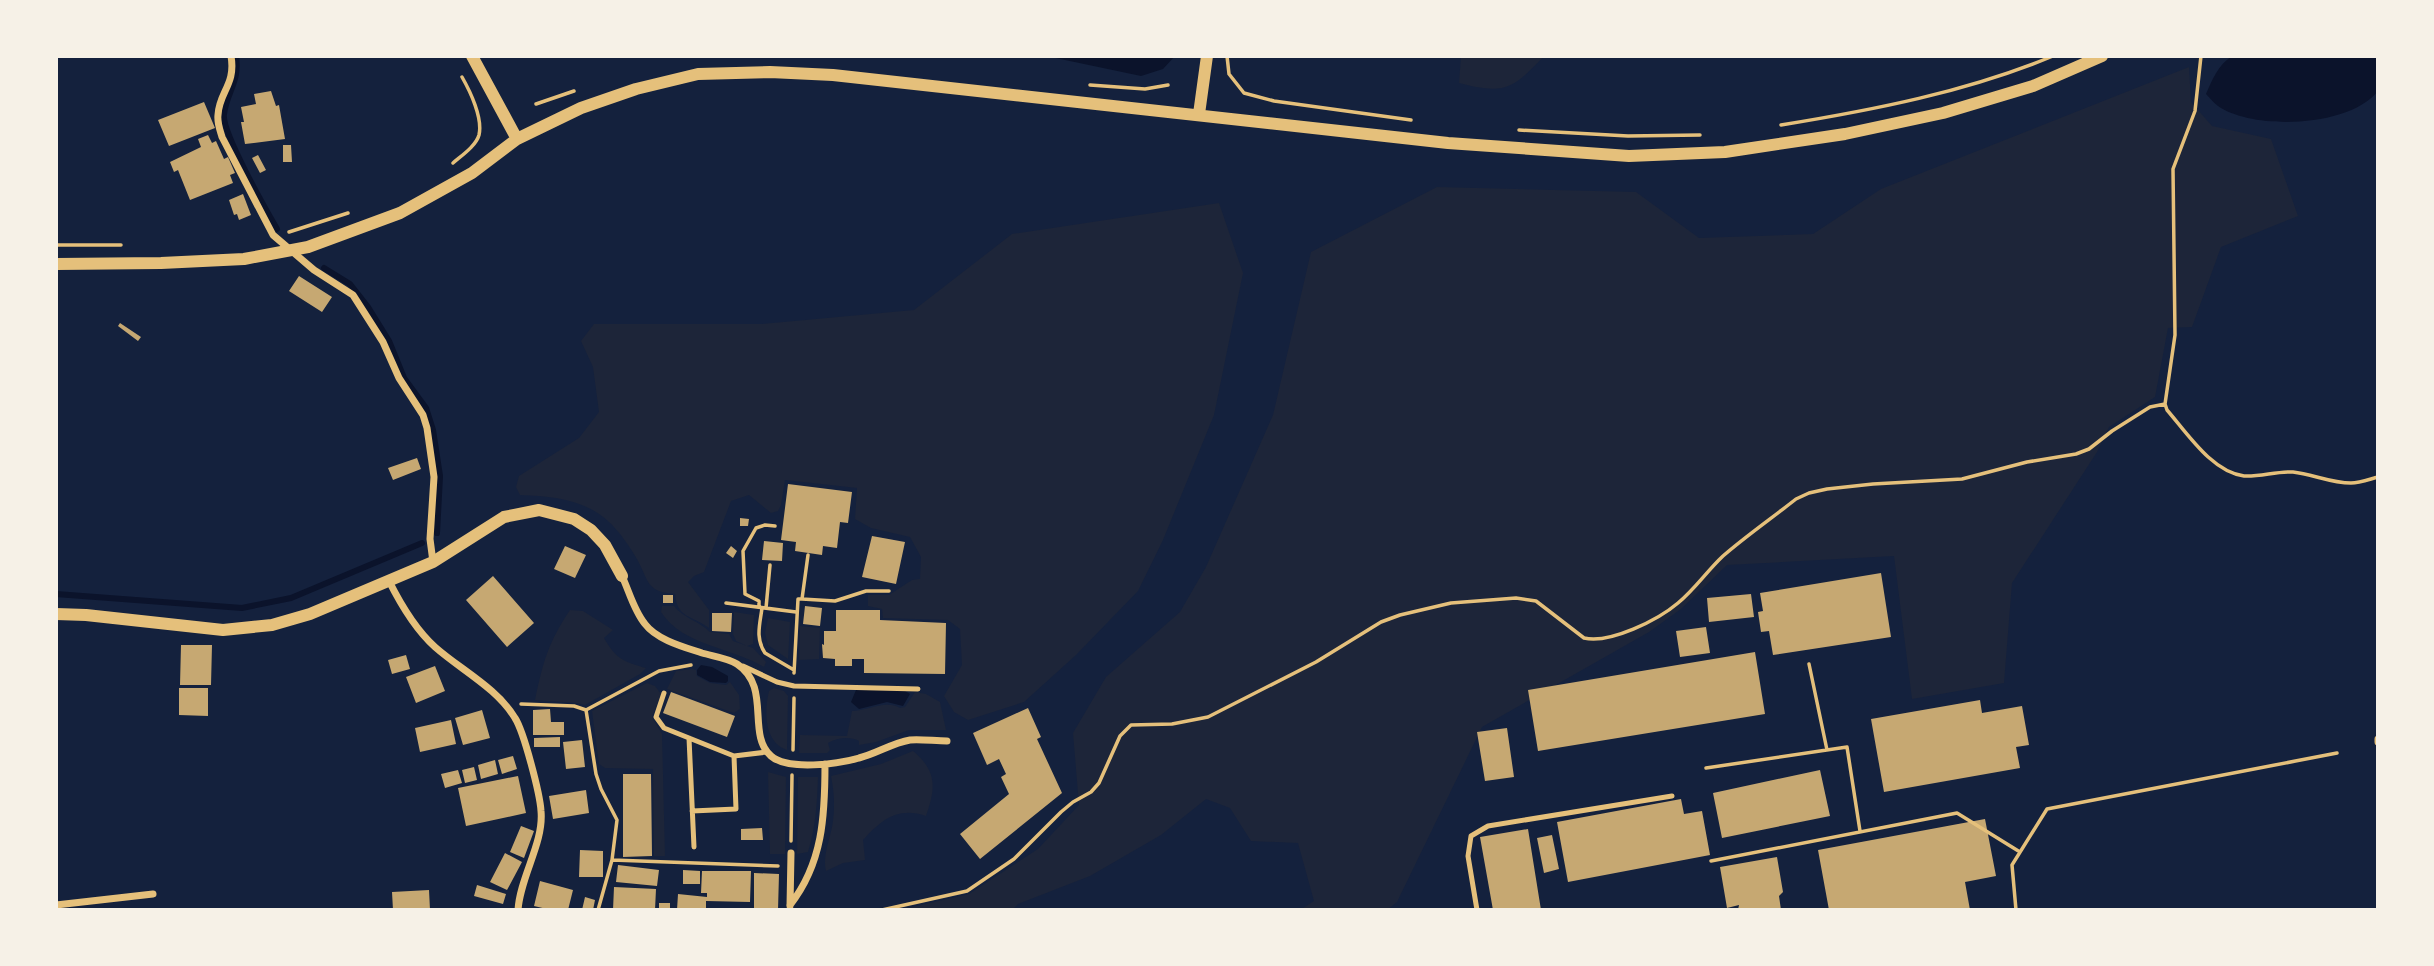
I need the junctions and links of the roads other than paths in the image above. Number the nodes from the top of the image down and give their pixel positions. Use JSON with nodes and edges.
{"nodes":[{"id":1,"x":231,"y":56,"type":"edge"},
{"id":2,"x":472,"y":56,"type":"edge"},
{"id":3,"x":1207,"y":56,"type":"edge"},
{"id":4,"x":2102,"y":56,"type":"edge"},
{"id":5,"x":1199,"y":114,"type":"junction"},
{"id":6,"x":517,"y":138,"type":"junction"},
{"id":7,"x":289,"y":250,"type":"junction"},
{"id":8,"x":56,"y":264,"type":"edge"},
{"id":9,"x":433,"y":562,"type":"junction"},
{"id":10,"x":622,"y":576,"type":"joint"},
{"id":11,"x":389,"y":581,"type":"junction"},
{"id":12,"x":56,"y":614,"type":"edge"},
{"id":13,"x":737,"y":664,"type":"junction"},
{"id":14,"x":918,"y":689,"type":"dead end"},
{"id":15,"x":664,"y":692,"type":"dead end"},
{"id":16,"x":689,"y":738,"type":"junction"},
{"id":17,"x":947,"y":741,"type":"dead end"},
{"id":18,"x":767,"y":752,"type":"junction"},
{"id":19,"x":734,"y":756,"type":"junction"},
{"id":20,"x":825,"y":764,"type":"junction"},
{"id":21,"x":1672,"y":796,"type":"dead end"},
{"id":22,"x":692,"y":811,"type":"junction"},
{"id":23,"x":694,"y":847,"type":"dead end"},
{"id":24,"x":791,"y":853,"type":"road end"},
{"id":25,"x":153,"y":894,"type":"dead end"},
{"id":26,"x":56,"y":905,"type":"edge"},
{"id":27,"x":790,"y":908,"type":"edge"},
{"id":28,"x":518,"y":910,"type":"edge"},
{"id":29,"x":1477,"y":910,"type":"edge"}],
"edges":[{"from":1,"to":7,"type":"street"},
{"from":2,"to":6,"type":"street"},
{"from":3,"to":5,"type":"street"},
{"from":4,"to":5,"type":"street"},
{"from":5,"to":6,"type":"street"},
{"from":6,"to":7,"type":"street"},
{"from":7,"to":8,"type":"street"},
{"from":7,"to":9,"type":"street"},
{"from":9,"to":10,"type":"street"},
{"from":9,"to":11,"type":"street"},
{"from":10,"to":13,"type":"street"},
{"from":11,"to":12,"type":"street"},
{"from":11,"to":28,"type":"street"},
{"from":13,"to":14,"type":"lane"},
{"from":13,"to":18,"type":"street"},
{"from":15,"to":16,"type":"lane"},
{"from":16,"to":19,"type":"lane"},
{"from":16,"to":22,"type":"lane"},
{"from":17,"to":20,"type":"street"},
{"from":18,"to":19,"type":"lane"},
{"from":18,"to":20,"type":"street"},
{"from":19,"to":22,"type":"lane"},
{"from":20,"to":27,"type":"street"},
{"from":21,"to":29,"type":"lane"},
{"from":22,"to":23,"type":"lane"},
{"from":24,"to":27,"type":"street"},
{"from":25,"to":26,"type":"street"}]}
